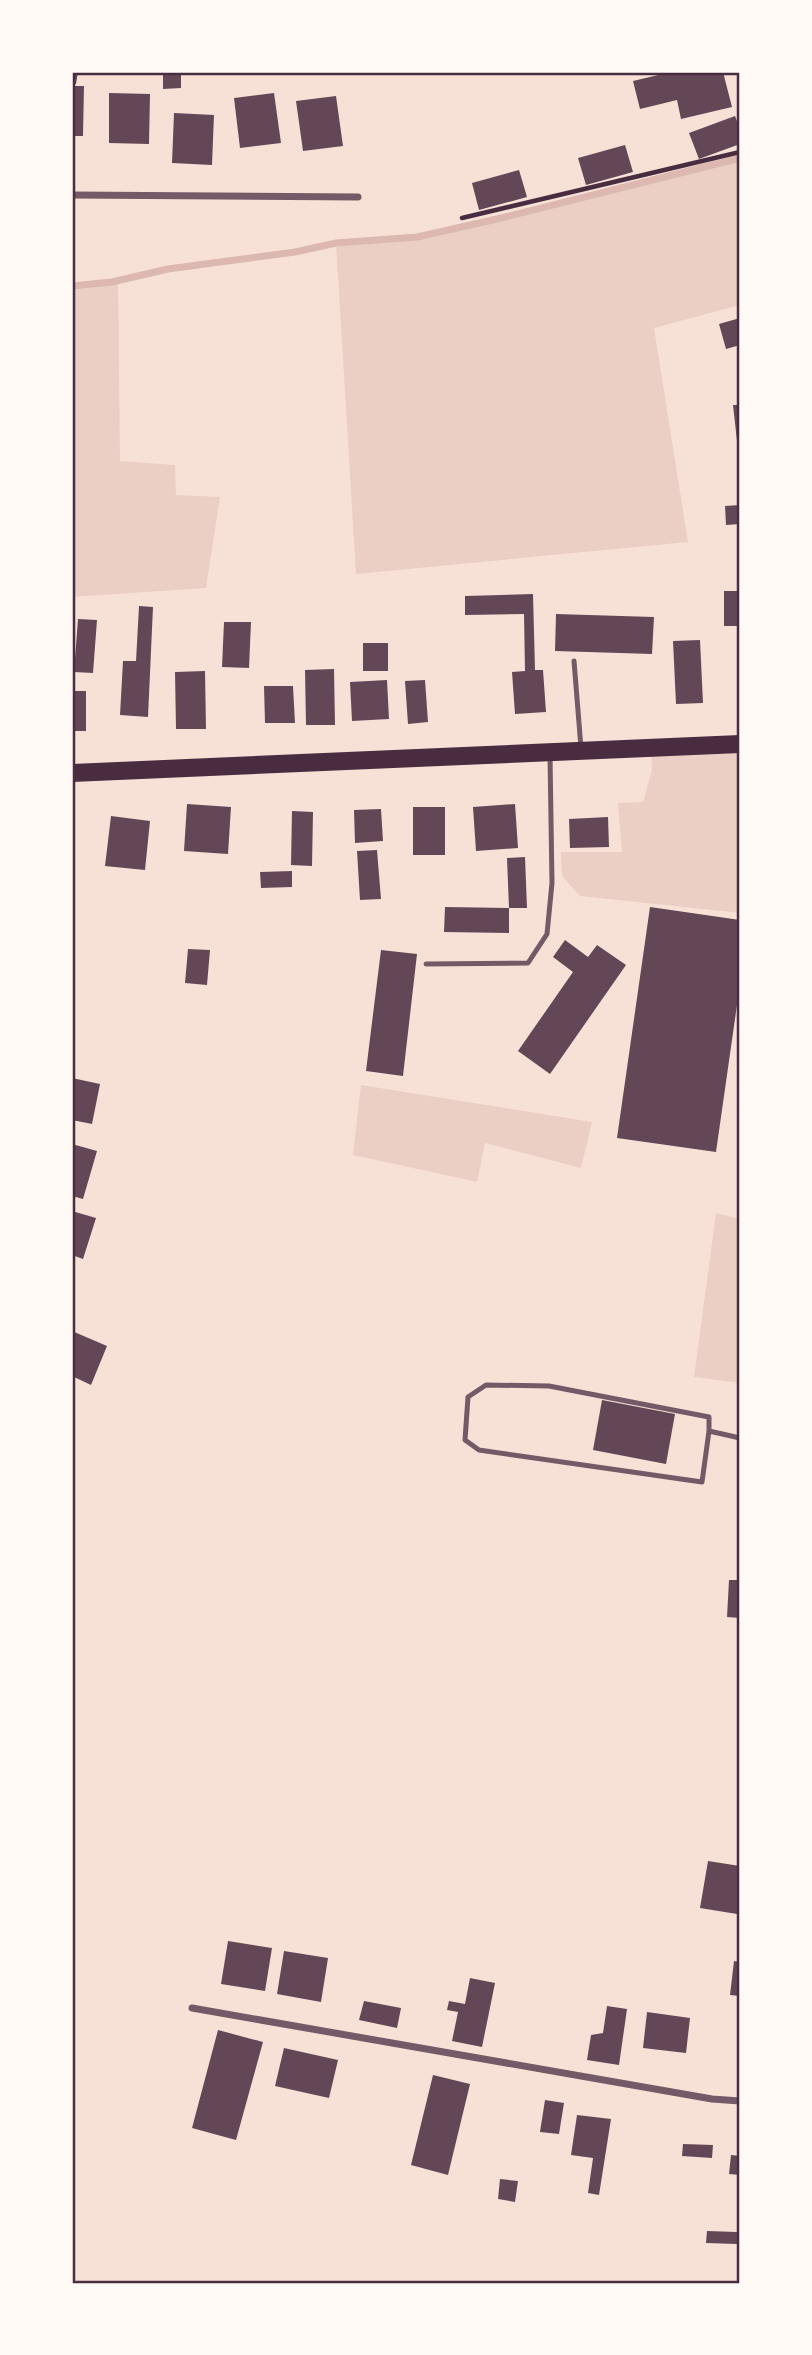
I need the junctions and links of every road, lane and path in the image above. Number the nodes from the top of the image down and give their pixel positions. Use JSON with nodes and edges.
{"nodes":[{"id":1,"x":740,"y":152,"type":"edge"},
{"id":2,"x":72,"y":195,"type":"edge"},
{"id":3,"x":358,"y":197,"type":"dead end"},
{"id":4,"x":463,"y":218,"type":"dead end"},
{"id":5,"x":574,"y":661,"type":"dead end"},
{"id":6,"x":740,"y":744,"type":"edge"},
{"id":7,"x":582,"y":751,"type":"junction"},
{"id":8,"x":550,"y":752,"type":"junction"},
{"id":9,"x":72,"y":773,"type":"edge"},
{"id":10,"x":426,"y":964,"type":"dead end"},
{"id":11,"x":709,"y":1431,"type":"junction"},
{"id":12,"x":740,"y":1438,"type":"edge"},
{"id":13,"x":192,"y":2008,"type":"dead end"},
{"id":14,"x":740,"y":2101,"type":"edge"}],
"edges":[{"from":1,"to":4,"type":"path"},
{"from":2,"to":3,"type":"street"},
{"from":5,"to":7,"type":"lane"},
{"from":6,"to":7,"type":"main road"},
{"from":7,"to":8,"type":"main road"},
{"from":8,"to":9,"type":"main road"},
{"from":8,"to":10,"type":"lane"},
{"from":11,"to":11,"type":"lane"},
{"from":11,"to":12,"type":"lane"},
{"from":13,"to":14,"type":"street"}]}
